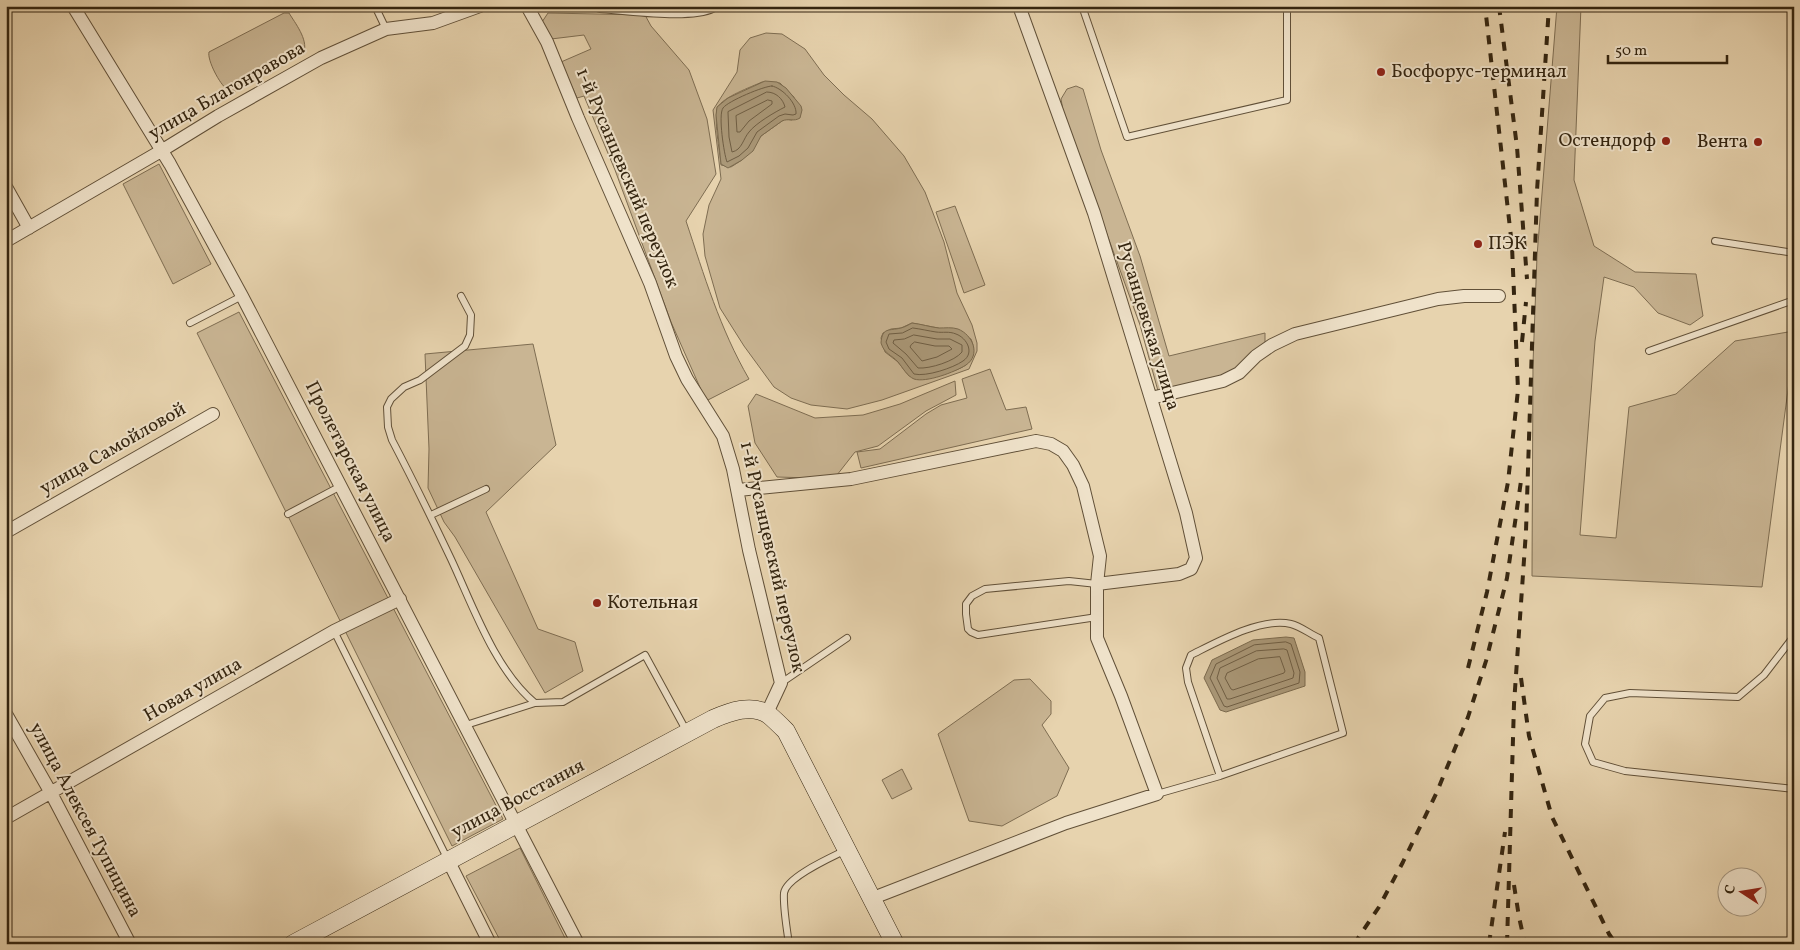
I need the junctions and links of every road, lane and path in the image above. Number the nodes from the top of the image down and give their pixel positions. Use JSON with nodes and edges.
{"nodes":[{"id":1,"x":73,"y":6,"type":"edge"},
{"id":2,"x":375,"y":6,"type":"edge"},
{"id":3,"x":480,"y":6,"type":"edge"},
{"id":4,"x":527,"y":6,"type":"edge"},
{"id":5,"x":600,"y":6,"type":"edge"},
{"id":6,"x":712,"y":6,"type":"edge"},
{"id":7,"x":1019,"y":6,"type":"edge"},
{"id":8,"x":1082,"y":6,"type":"edge"},
{"id":9,"x":1287,"y":6,"type":"edge"},
{"id":10,"x":386,"y":29,"type":"junction"},
{"id":11,"x":161,"y":151,"type":"junction"},
{"id":12,"x":6,"y":187,"type":"edge"},
{"id":13,"x":29,"y":228,"type":"junction"},
{"id":14,"x":6,"y":241,"type":"edge"},
{"id":15,"x":1715,"y":241,"type":"dead end"},
{"id":16,"x":1794,"y":253,"type":"edge"},
{"id":17,"x":242,"y":296,"type":"junction"},
{"id":18,"x":461,"y":296,"type":"dead end"},
{"id":19,"x":1499,"y":296,"type":"dead end"},
{"id":20,"x":1794,"y":300,"type":"edge"},
{"id":21,"x":190,"y":323,"type":"dead end"},
{"id":22,"x":1649,"y":351,"type":"dead end"},
{"id":23,"x":1151,"y":398,"type":"junction"},
{"id":24,"x":213,"y":414,"type":"dead end"},
{"id":25,"x":341,"y":486,"type":"junction"},
{"id":26,"x":486,"y":489,"type":"dead end"},
{"id":27,"x":738,"y":490,"type":"junction"},
{"id":28,"x":288,"y":514,"type":"dead end"},
{"id":29,"x":431,"y":515,"type":"junction"},
{"id":30,"x":6,"y":532,"type":"edge"},
{"id":31,"x":1097,"y":584,"type":"junction"},
{"id":32,"x":400,"y":599,"type":"junction"},
{"id":33,"x":1097,"y":616,"type":"junction"},
{"id":34,"x":334,"y":631,"type":"junction"},
{"id":35,"x":1794,"y":636,"type":"edge"},
{"id":36,"x":847,"y":638,"type":"dead end"},
{"id":37,"x":781,"y":683,"type":"junction"},
{"id":38,"x":535,"y":703,"type":"junction"},
{"id":39,"x":6,"y":714,"type":"edge"},
{"id":40,"x":767,"y":714,"type":"junction"},
{"id":41,"x":466,"y":725,"type":"junction"},
{"id":42,"x":687,"y":733,"type":"junction"},
{"id":43,"x":1220,"y":776,"type":"junction"},
{"id":44,"x":1794,"y":789,"type":"edge"},
{"id":45,"x":51,"y":793,"type":"junction"},
{"id":46,"x":1157,"y":794,"type":"junction"},
{"id":47,"x":6,"y":818,"type":"edge"},
{"id":48,"x":516,"y":824,"type":"junction"},
{"id":49,"x":848,"y":849,"type":"junction"},
{"id":50,"x":448,"y":860,"type":"junction"},
{"id":51,"x":873,"y":898,"type":"junction"},
{"id":52,"x":1794,"y":919,"type":"edge"},
{"id":53,"x":130,"y":944,"type":"edge"},
{"id":54,"x":294,"y":944,"type":"edge"},
{"id":55,"x":490,"y":944,"type":"edge"},
{"id":56,"x":578,"y":944,"type":"edge"},
{"id":57,"x":789,"y":944,"type":"edge"},
{"id":58,"x":896,"y":944,"type":"edge"},
{"id":59,"x":1792,"y":944,"type":"edge"}],
"edges":[{"from":1,"to":11,"type":"street","name":"Пролетарская улица"},
{"from":2,"to":10,"type":"lane"},
{"from":3,"to":10,"type":"street","name":"улица Благонравова"},
{"from":4,"to":27,"type":"street","name":"1-й Русанцевский переулок"},
{"from":5,"to":6,"type":"street"},
{"from":7,"to":23,"type":"street","name":"Русанцевская улица"},
{"from":8,"to":9,"type":"lane"},
{"from":10,"to":11,"type":"street","name":"улица Благонравова"},
{"from":11,"to":13,"type":"street","name":"улица Благонравова"},
{"from":11,"to":17,"type":"street","name":"Пролетарская улица"},
{"from":12,"to":13,"type":"street"},
{"from":13,"to":14,"type":"street","name":"улица Благонравова"},
{"from":15,"to":16,"type":"lane"},
{"from":17,"to":21,"type":"lane"},
{"from":17,"to":25,"type":"street","name":"Пролетарская улица"},
{"from":18,"to":29,"type":"lane"},
{"from":19,"to":23,"type":"street"},
{"from":20,"to":22,"type":"lane"},
{"from":23,"to":31,"type":"street","name":"Русанцевская улица"},
{"from":24,"to":30,"type":"street","name":"улица Самойловой"},
{"from":25,"to":28,"type":"lane"},
{"from":25,"to":32,"type":"street","name":"Пролетарская улица"},
{"from":26,"to":29,"type":"lane"},
{"from":27,"to":31,"type":"street"},
{"from":27,"to":37,"type":"street","name":"1-й Русанцевский переулок"},
{"from":29,"to":38,"type":"lane"},
{"from":31,"to":33,"type":"street"},
{"from":31,"to":33,"type":"lane"},
{"from":32,"to":34,"type":"street","name":"Новая улица"},
{"from":32,"to":41,"type":"street","name":"Пролетарская улица"},
{"from":33,"to":46,"type":"street"},
{"from":34,"to":45,"type":"street","name":"Новая улица"},
{"from":34,"to":50,"type":"lane"},
{"from":35,"to":44,"type":"lane"},
{"from":36,"to":37,"type":"lane"},
{"from":37,"to":40,"type":"street","name":"1-й Русанцевский переулок"},
{"from":38,"to":41,"type":"lane"},
{"from":38,"to":42,"type":"lane"},
{"from":39,"to":45,"type":"street","name":"улица Алексея Тупицина"},
{"from":40,"to":42,"type":"street","name":"улица Восстания"},
{"from":40,"to":49,"type":"street"},
{"from":41,"to":48,"type":"street","name":"Пролетарская улица"},
{"from":42,"to":48,"type":"street","name":"улица Восстания"},
{"from":43,"to":43,"type":"lane"},
{"from":43,"to":46,"type":"lane"},
{"from":45,"to":47,"type":"street","name":"Новая улица"},
{"from":45,"to":53,"type":"street","name":"улица Алексея Тупицина"},
{"from":46,"to":51,"type":"street"},
{"from":48,"to":50,"type":"street","name":"улица Восстания"},
{"from":48,"to":56,"type":"street","name":"Пролетарская улица"},
{"from":49,"to":51,"type":"street"},
{"from":49,"to":57,"type":"lane"},
{"from":50,"to":54,"type":"street","name":"улица Восстания"},
{"from":50,"to":55,"type":"street"},
{"from":51,"to":58,"type":"street"},
{"from":52,"to":59,"type":"lane"}]}
